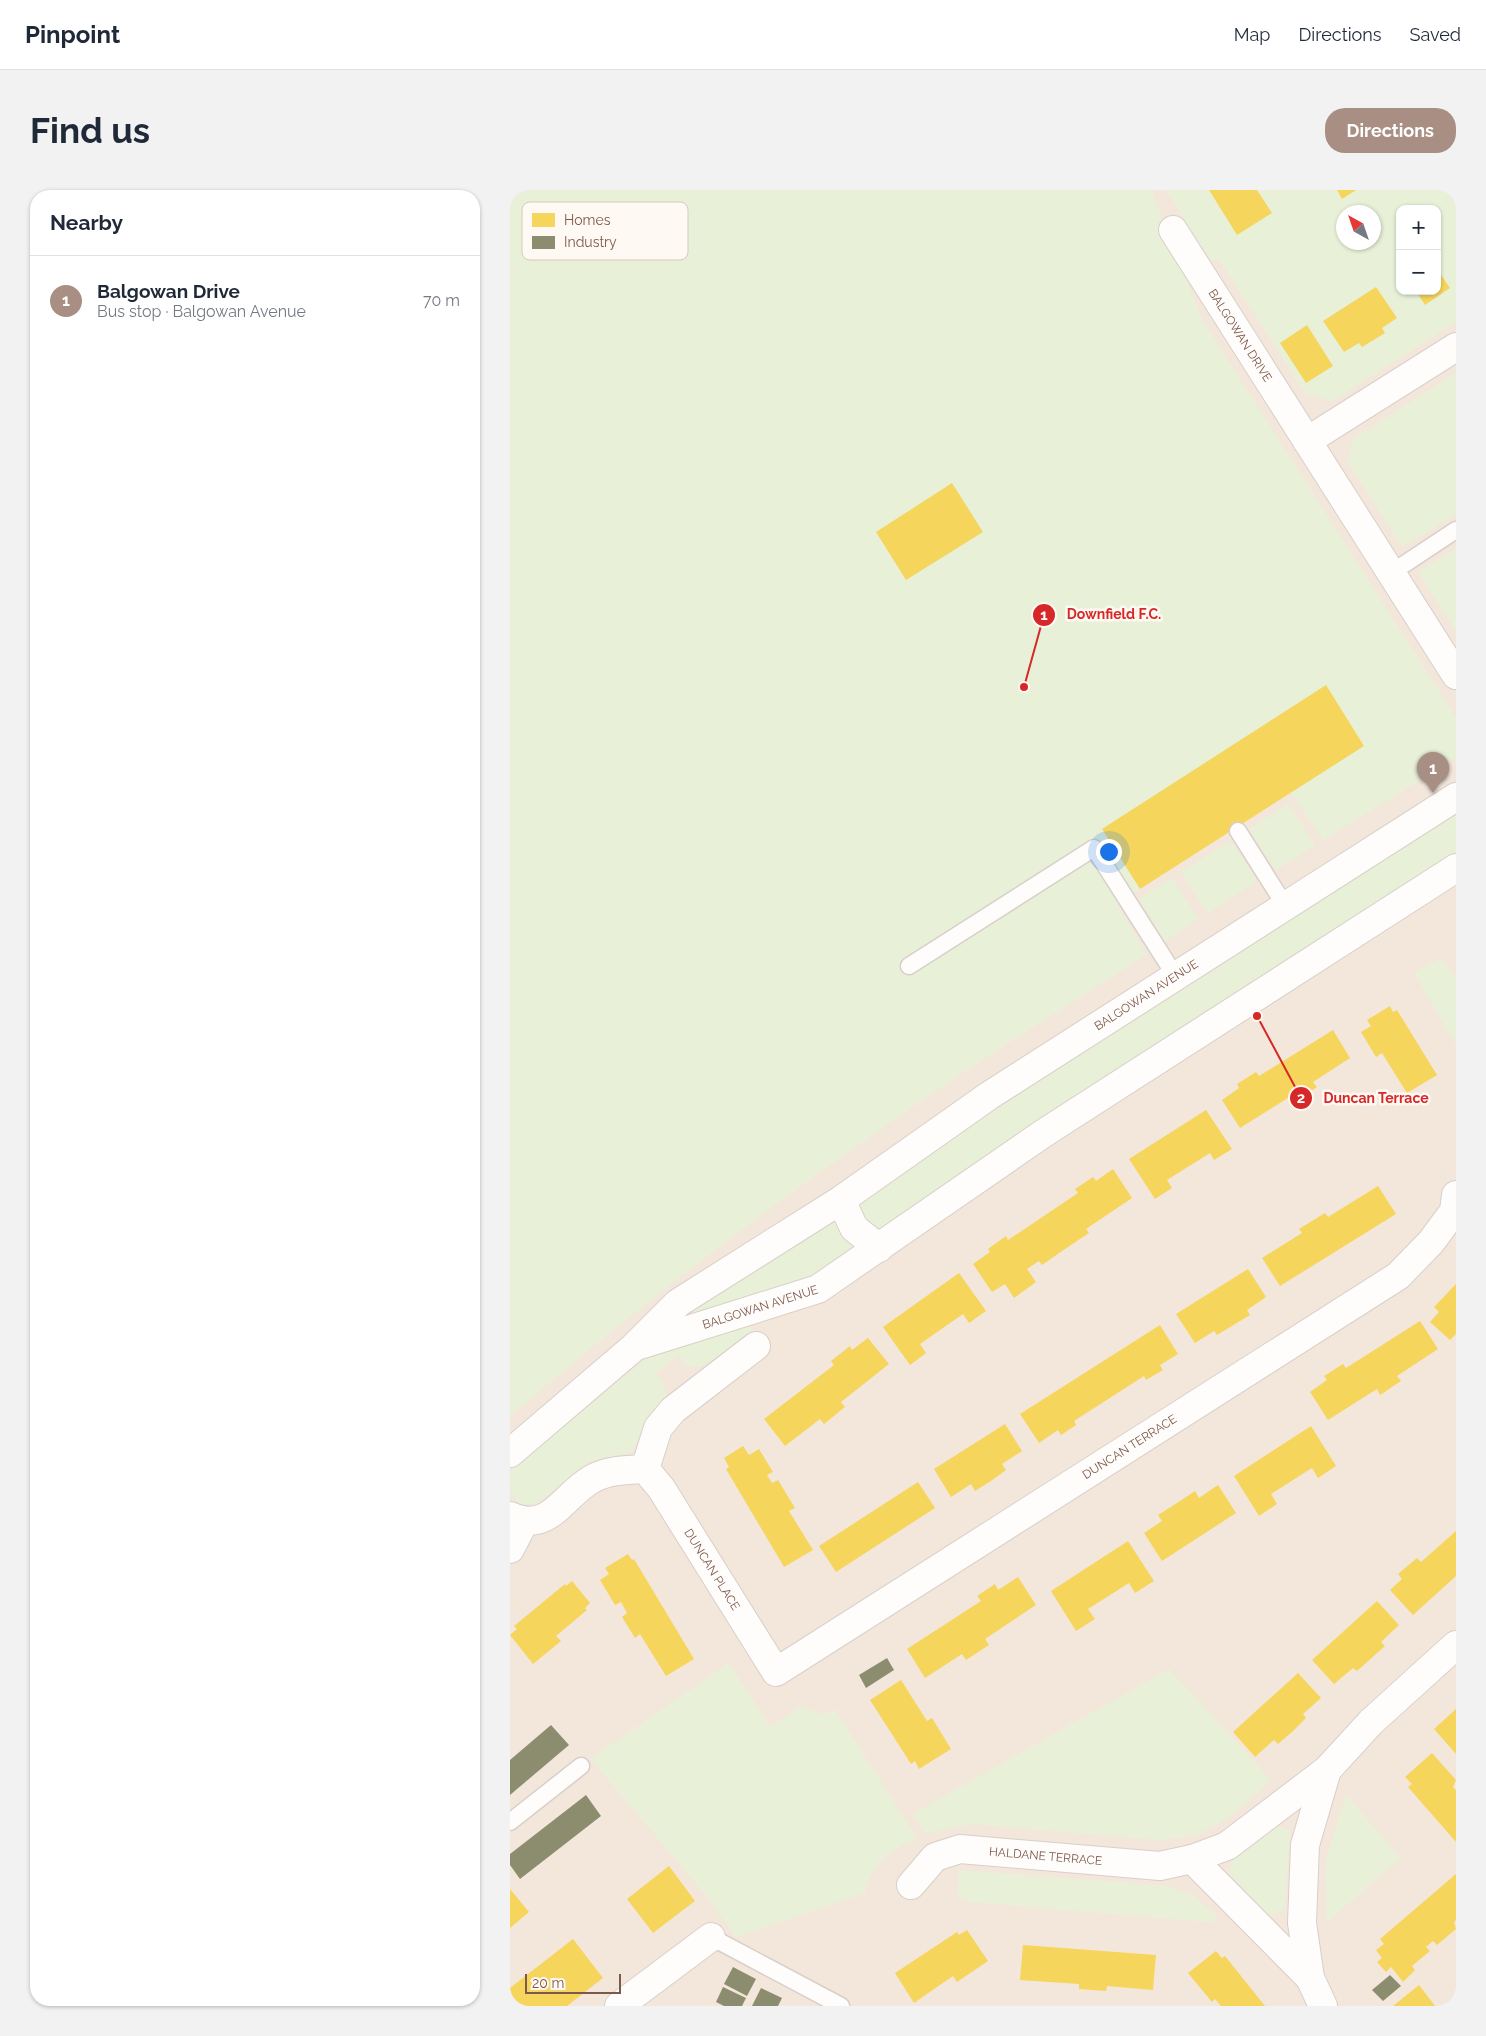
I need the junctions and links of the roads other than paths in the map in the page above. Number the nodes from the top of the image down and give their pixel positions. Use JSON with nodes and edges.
{"nodes":[{"id":1,"x":1173,"y":230,"type":"dead end"},
{"id":2,"x":1456,"y":348,"type":"edge"},
{"id":3,"x":1307,"y":441,"type":"junction"},
{"id":4,"x":1456,"y":530,"type":"edge"},
{"id":5,"x":1391,"y":573,"type":"junction"},
{"id":6,"x":1456,"y":675,"type":"edge"},
{"id":7,"x":1456,"y":797,"type":"edge"},
{"id":8,"x":1238,"y":831,"type":"dead end"},
{"id":9,"x":1456,"y":868,"type":"edge"},
{"id":10,"x":1286,"y":906,"type":"junction"},
{"id":11,"x":909,"y":966,"type":"dead end"},
{"id":12,"x":1176,"y":977,"type":"junction"},
{"id":13,"x":1456,"y":1195,"type":"edge"},
{"id":14,"x":841,"y":1200,"type":"junction"},
{"id":15,"x":879,"y":1248,"type":"junction"},
{"id":16,"x":756,"y":1346,"type":"dead end"},
{"id":17,"x":633,"y":1348,"type":"junction"},
{"id":18,"x":510,"y":1453,"type":"edge"},
{"id":19,"x":645,"y":1469,"type":"junction"},
{"id":20,"x":517,"y":1519,"type":"edge"},
{"id":21,"x":510,"y":1549,"type":"edge"},
{"id":22,"x":1456,"y":1645,"type":"edge"},
{"id":23,"x":776,"y":1672,"type":"joint"},
{"id":24,"x":581,"y":1766,"type":"dead end"},
{"id":25,"x":1327,"y":1770,"type":"junction"},
{"id":26,"x":510,"y":1822,"type":"edge"},
{"id":27,"x":1192,"y":1859,"type":"junction"},
{"id":28,"x":911,"y":1885,"type":"dead end"},
{"id":29,"x":711,"y":1937,"type":"joint"},
{"id":30,"x":1310,"y":1978,"type":"junction"},
{"id":31,"x":619,"y":2006,"type":"edge"},
{"id":32,"x":842,"y":2006,"type":"edge"},
{"id":33,"x":1323,"y":2006,"type":"edge"}],
"edges":[{"from":1,"to":3,"type":"street","name":"BALGOWAN DRIVE"},
{"from":2,"to":3,"type":"street"},
{"from":3,"to":5,"type":"street","name":"BALGOWAN DRIVE"},
{"from":4,"to":5,"type":"lane"},
{"from":5,"to":6,"type":"street","name":"BALGOWAN DRIVE"},
{"from":7,"to":10,"type":"street","name":"BALGOWAN AVENUE"},
{"from":8,"to":10,"type":"lane"},
{"from":9,"to":15,"type":"street","name":"BALGOWAN AVENUE"},
{"from":10,"to":12,"type":"street","name":"BALGOWAN AVENUE"},
{"from":11,"to":12,"type":"lane"},
{"from":12,"to":14,"type":"street","name":"BALGOWAN AVENUE"},
{"from":13,"to":23,"type":"street","name":"DUNCAN TERRACE"},
{"from":14,"to":15,"type":"street"},
{"from":14,"to":17,"type":"street","name":"BALGOWAN AVENUE"},
{"from":15,"to":17,"type":"street","name":"BALGOWAN AVENUE"},
{"from":16,"to":19,"type":"street"},
{"from":17,"to":18,"type":"street","name":"BALGOWAN AVENUE"},
{"from":19,"to":20,"type":"street"},
{"from":19,"to":23,"type":"street","name":"DUNCAN PLACE"},
{"from":20,"to":21,"type":"street"},
{"from":22,"to":25,"type":"street","name":"HALDANE TERRACE"},
{"from":24,"to":26,"type":"lane"},
{"from":25,"to":27,"type":"street","name":"HALDANE TERRACE"},
{"from":25,"to":30,"type":"street","name":"HALDANE TERRACE"},
{"from":27,"to":28,"type":"street","name":"HALDANE TERRACE"},
{"from":27,"to":30,"type":"street","name":"HALDANE TERRACE"},
{"from":29,"to":31,"type":"street"},
{"from":29,"to":32,"type":"lane"},
{"from":30,"to":33,"type":"street","name":"HALDANE TERRACE"}]}
